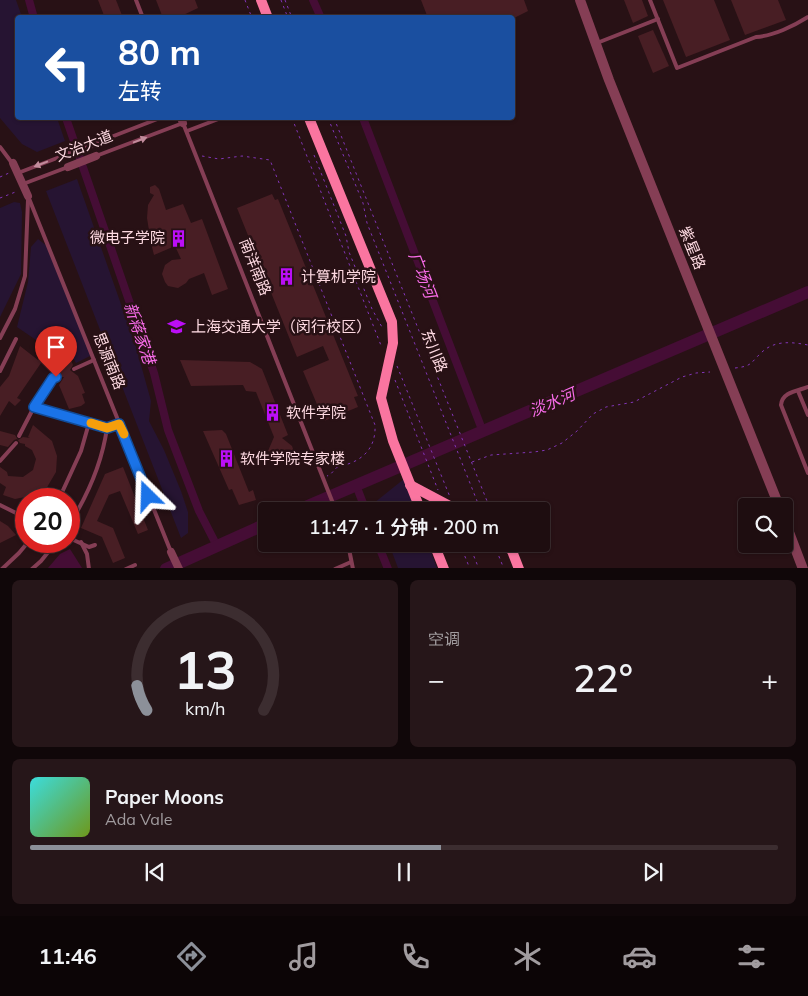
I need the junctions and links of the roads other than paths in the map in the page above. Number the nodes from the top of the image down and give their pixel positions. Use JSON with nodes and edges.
{"nodes":[{"id":1,"x":136,"y":0,"type":"edge"},
{"id":2,"x":261,"y":0,"type":"edge"},
{"id":3,"x":580,"y":0,"type":"edge"},
{"id":4,"x":650,"y":0,"type":"edge"},
{"id":5,"x":142,"y":15,"type":"edge"},
{"id":6,"x":267,"y":15,"type":"edge"},
{"id":7,"x":808,"y":17,"type":"edge"},
{"id":8,"x":658,"y":19,"type":"junction"},
{"id":9,"x":596,"y":43,"type":"junction"},
{"id":10,"x":155,"y":120,"type":"edge"},
{"id":11,"x":182,"y":120,"type":"edge"},
{"id":12,"x":216,"y":120,"type":"edge"},
{"id":13,"x":310,"y":120,"type":"edge"},
{"id":14,"x":187,"y":131,"type":"junction"},
{"id":15,"x":92,"y":144,"type":"joint"},
{"id":16,"x":0,"y":147,"type":"edge"},
{"id":17,"x":65,"y":155,"type":"joint"},
{"id":18,"x":96,"y":156,"type":"joint"},
{"id":19,"x":68,"y":167,"type":"joint"},
{"id":20,"x":16,"y":169,"type":"junction"},
{"id":21,"x":24,"y":186,"type":"junction"},
{"id":22,"x":28,"y":196,"type":"junction"},
{"id":23,"x":0,"y":338,"type":"edge"},
{"id":24,"x":16,"y":338,"type":"dead end"},
{"id":25,"x":94,"y":360,"type":"junction"},
{"id":26,"x":74,"y":368,"type":"dead end"},
{"id":27,"x":0,"y":371,"type":"edge"},
{"id":28,"x":56,"y":377,"type":"dead end"},
{"id":29,"x":808,"y":387,"type":"edge"},
{"id":30,"x":798,"y":391,"type":"junction"},
{"id":31,"x":34,"y":407,"type":"junction"},
{"id":32,"x":808,"y":415,"type":"edge"},
{"id":33,"x":88,"y":423,"type":"junction"},
{"id":34,"x":119,"y":424,"type":"junction"},
{"id":35,"x":107,"y":428,"type":"junction"},
{"id":36,"x":19,"y":436,"type":"dead end"},
{"id":37,"x":16,"y":443,"type":"dead end"},
{"id":38,"x":0,"y":461,"type":"edge"},
{"id":39,"x":808,"y":473,"type":"edge"},
{"id":40,"x":410,"y":485,"type":"junction"},
{"id":41,"x":64,"y":488,"type":"edge"},
{"id":42,"x":776,"y":498,"type":"edge"},
{"id":43,"x":333,"y":502,"type":"edge"},
{"id":44,"x":417,"y":502,"type":"edge"},
{"id":45,"x":442,"y":502,"type":"edge"},
{"id":46,"x":0,"y":504,"type":"edge"},
{"id":47,"x":80,"y":508,"type":"edge"},
{"id":48,"x":15,"y":512,"type":"edge"},
{"id":49,"x":81,"y":542,"type":"joint"},
{"id":50,"x":793,"y":542,"type":"edge"},
{"id":51,"x":95,"y":545,"type":"dead end"},
{"id":52,"x":171,"y":552,"type":"joint"},
{"id":53,"x":349,"y":552,"type":"edge"},
{"id":54,"x":437,"y":552,"type":"edge"},
{"id":55,"x":512,"y":552,"type":"edge"},
{"id":56,"x":19,"y":553,"type":"edge"},
{"id":57,"x":46,"y":553,"type":"edge"},
{"id":58,"x":351,"y":562,"type":"junction"},
{"id":59,"x":134,"y":565,"type":"dead end"},
{"id":60,"x":2,"y":568,"type":"edge"},
{"id":61,"x":32,"y":568,"type":"edge"},
{"id":62,"x":89,"y":568,"type":"edge"},
{"id":63,"x":126,"y":568,"type":"edge"},
{"id":64,"x":179,"y":568,"type":"edge"},
{"id":65,"x":336,"y":568,"type":"edge"},
{"id":66,"x":353,"y":568,"type":"edge"},
{"id":67,"x":444,"y":568,"type":"edge"},
{"id":68,"x":519,"y":568,"type":"edge"},
{"id":69,"x":803,"y":568,"type":"edge"}],
"edges":[{"from":1,"to":5,"type":"lane"},
{"from":2,"to":6,"type":"main road"},
{"from":3,"to":9,"type":"street","name":"紫星路"},
{"from":4,"to":8,"type":"lane"},
{"from":7,"to":8,"type":"lane"},
{"from":8,"to":9,"type":"lane"},
{"from":9,"to":42,"type":"street","name":"紫星路"},
{"from":10,"to":15,"type":"lane","name":"文治大道"},
{"from":11,"to":14,"type":"lane","name":"南洋南路"},
{"from":18,"to":11,"type":"lane","name":"文治大道","one_way":true},
{"from":12,"to":14,"type":"lane"},
{"from":13,"to":40,"type":"main road"},
{"from":14,"to":43,"type":"lane","name":"南洋南路"},
{"from":15,"to":17,"type":"street","name":"文治大道"},
{"from":16,"to":20,"type":"lane"},
{"from":17,"to":20,"type":"lane","name":"文治大道","one_way":true},
{"from":18,"to":19,"type":"street","name":"文治大道"},
{"from":19,"to":21,"type":"lane","name":"文治大道"},
{"from":20,"to":21,"type":"street","name":"思源南路"},
{"from":21,"to":22,"type":"street","name":"思源南路"},
{"from":22,"to":23,"type":"lane"},
{"from":22,"to":25,"type":"lane","name":"思源南路"},
{"from":24,"to":27,"type":"lane"},
{"from":25,"to":26,"type":"lane"},
{"from":25,"to":34,"type":"lane","name":"思源南路"},
{"from":28,"to":31,"type":"lane"},
{"from":29,"to":30,"type":"lane"},
{"from":30,"to":32,"type":"lane"},
{"from":30,"to":39,"type":"lane"},
{"from":31,"to":33,"type":"lane"},
{"from":31,"to":36,"type":"lane"},
{"from":33,"to":35,"type":"lane"},
{"from":33,"to":41,"type":"lane"},
{"from":34,"to":35,"type":"lane"},
{"from":34,"to":52,"type":"lane","name":"思源南路"},
{"from":35,"to":47,"type":"lane"},
{"from":37,"to":38,"type":"lane"},
{"from":40,"to":44,"type":"main road"},
{"from":40,"to":45,"type":"main road"},
{"from":46,"to":48,"type":"lane"},
{"from":49,"to":51,"type":"lane"},
{"from":49,"to":62,"type":"lane"},
{"from":50,"to":69,"type":"street"},
{"from":52,"to":64,"type":"street","name":"思源南路"},
{"from":53,"to":58,"type":"lane"},
{"from":54,"to":67,"type":"main road"},
{"from":55,"to":68,"type":"main road"},
{"from":56,"to":60,"type":"lane"},
{"from":57,"to":61,"type":"lane"},
{"from":58,"to":65,"type":"lane"},
{"from":58,"to":66,"type":"lane"},
{"from":59,"to":63,"type":"lane"}]}
